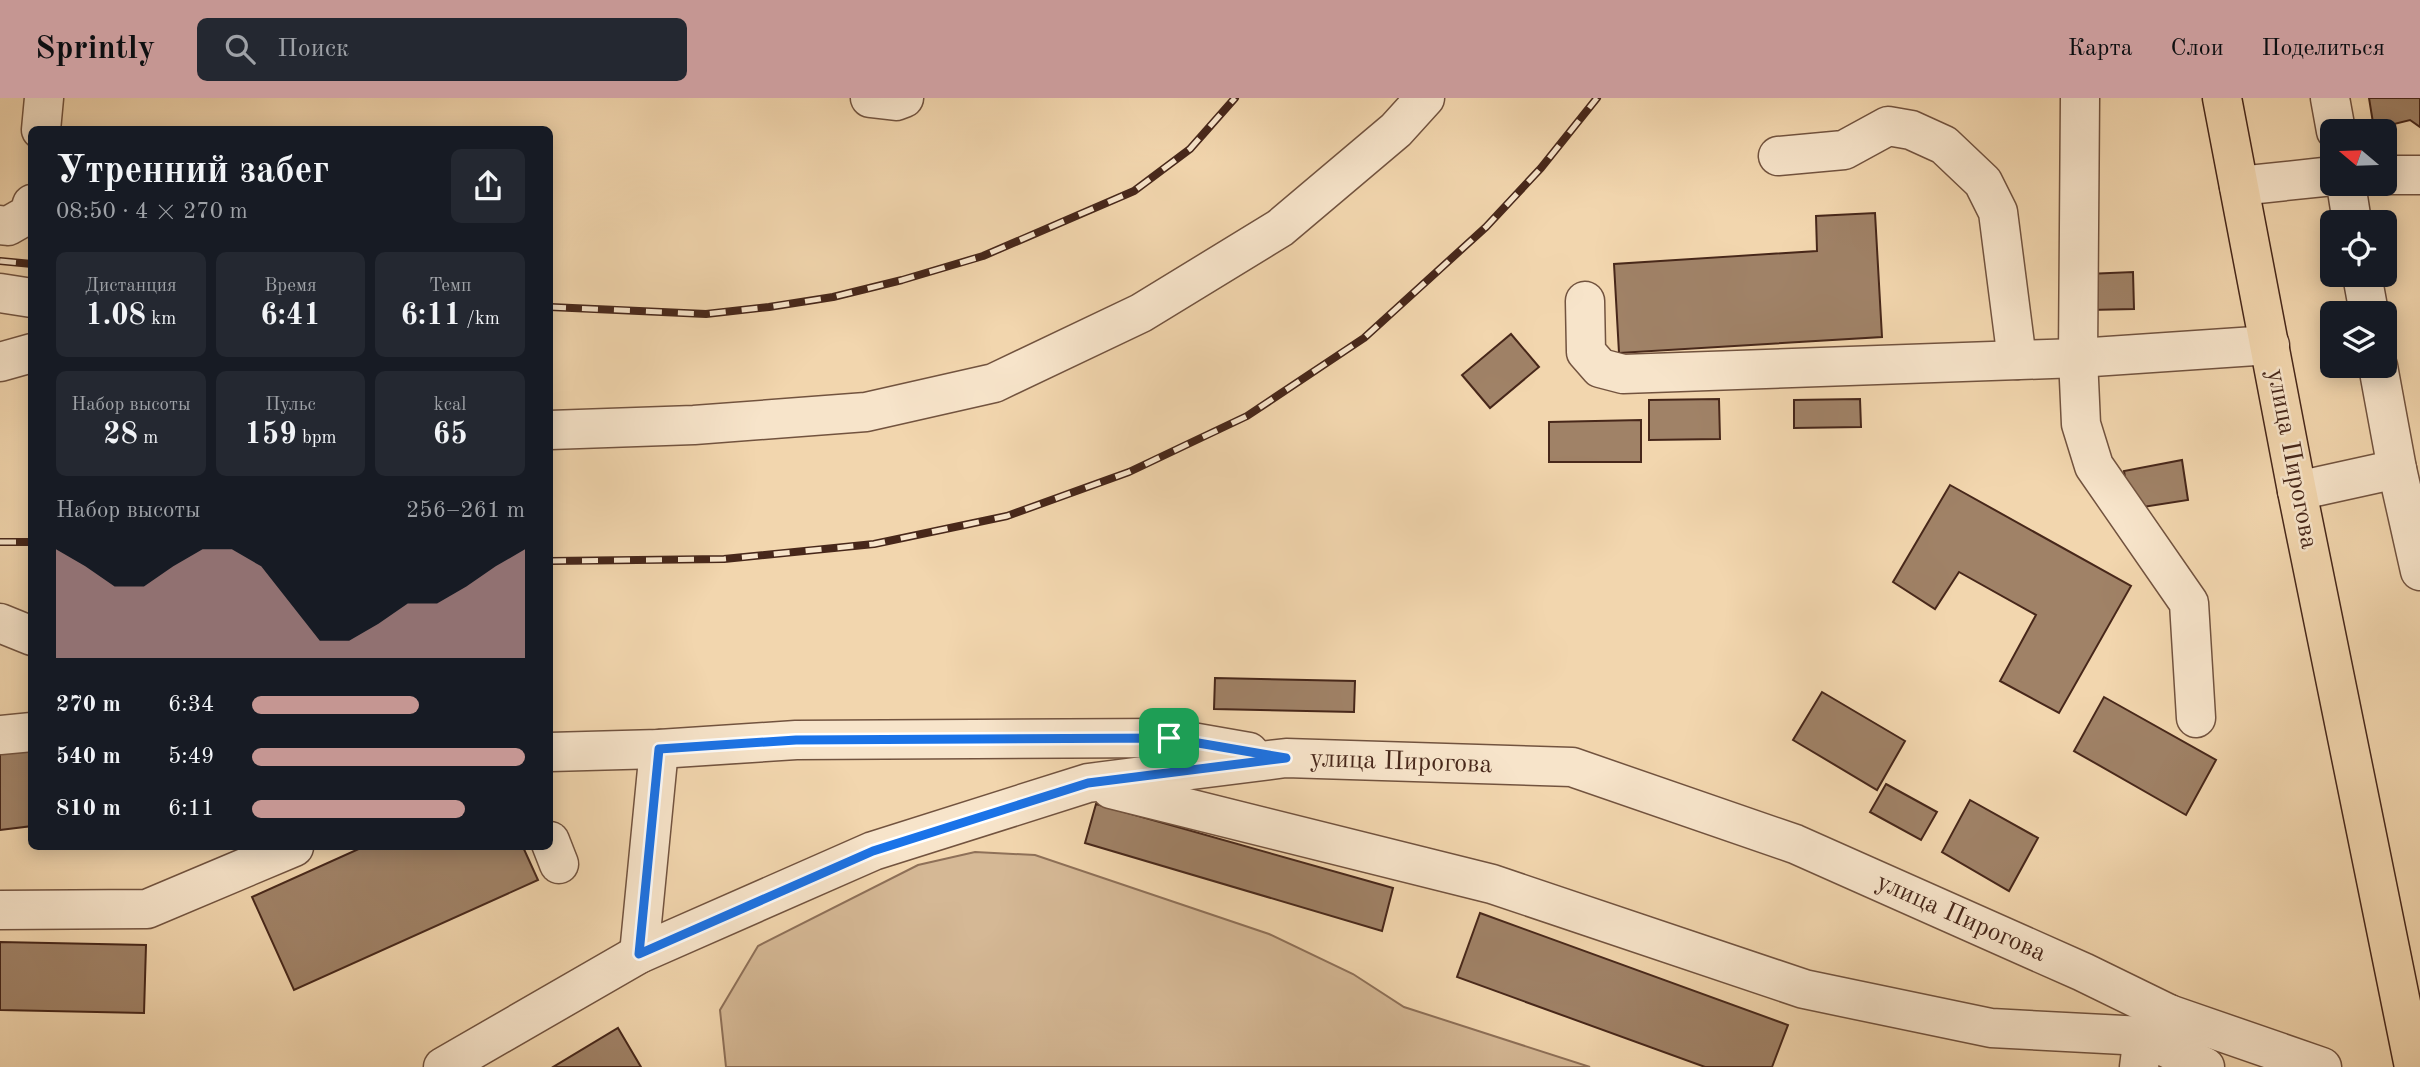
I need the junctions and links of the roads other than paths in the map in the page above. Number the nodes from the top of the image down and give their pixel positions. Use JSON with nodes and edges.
{"nodes":[{"id":1,"x":44,"y":98,"type":"edge"},
{"id":2,"x":870,"y":98,"type":"edge"},
{"id":3,"x":904,"y":98,"type":"edge"},
{"id":4,"x":1425,"y":98,"type":"edge"},
{"id":5,"x":2080,"y":98,"type":"edge"},
{"id":6,"x":2222,"y":98,"type":"edge"},
{"id":7,"x":2330,"y":98,"type":"edge"},
{"id":8,"x":2334,"y":119,"type":"edge"},
{"id":9,"x":41,"y":126,"type":"edge"},
{"id":10,"x":1778,"y":156,"type":"dead end"},
{"id":11,"x":2398,"y":175,"type":"edge"},
{"id":12,"x":2420,"y":175,"type":"edge"},
{"id":13,"x":2320,"y":177,"type":"edge"},
{"id":14,"x":2239,"y":186,"type":"junction"},
{"id":15,"x":0,"y":293,"type":"edge"},
{"id":16,"x":28,"y":297,"type":"edge"},
{"id":17,"x":1585,"y":301,"type":"dead end"},
{"id":18,"x":2270,"y":345,"type":"junction"},
{"id":19,"x":28,"y":354,"type":"edge"},
{"id":20,"x":2078,"y":358,"type":"junction"},
{"id":21,"x":2017,"y":360,"type":"junction"},
{"id":22,"x":0,"y":362,"type":"edge"},
{"id":23,"x":2380,"y":378,"type":"edge"},
{"id":24,"x":553,"y":430,"type":"edge"},
{"id":25,"x":2396,"y":469,"type":"junction"},
{"id":26,"x":2297,"y":491,"type":"junction"},
{"id":27,"x":2420,"y":571,"type":"edge"},
{"id":28,"x":0,"y":623,"type":"edge"},
{"id":29,"x":28,"y":634,"type":"edge"},
{"id":30,"x":2196,"y":718,"type":"dead end"},
{"id":31,"x":28,"y":732,"type":"edge"},
{"id":32,"x":0,"y":735,"type":"edge"},
{"id":33,"x":659,"y":749,"type":"junction"},
{"id":34,"x":553,"y":752,"type":"edge"},
{"id":35,"x":1286,"y":758,"type":"junction"},
{"id":36,"x":1088,"y":783,"type":"junction"},
{"id":37,"x":287,"y":850,"type":"edge"},
{"id":38,"x":0,"y":910,"type":"edge"},
{"id":39,"x":639,"y":954,"type":"junction"},
{"id":40,"x":2150,"y":1039,"type":"edge"},
{"id":41,"x":443,"y":1067,"type":"edge"},
{"id":42,"x":2205,"y":1067,"type":"edge"},
{"id":43,"x":2322,"y":1067,"type":"edge"},
{"id":44,"x":2414,"y":1067,"type":"edge"}],
"edges":[{"from":1,"to":9,"type":"street"},
{"from":2,"to":3,"type":"street"},
{"from":4,"to":24,"type":"street"},
{"from":5,"to":20,"type":"street"},
{"from":6,"to":14,"type":"main road","name":"улица Пирогова"},
{"from":7,"to":8,"type":"street"},
{"from":10,"to":21,"type":"street"},
{"from":11,"to":12,"type":"street"},
{"from":13,"to":14,"type":"street"},
{"from":14,"to":18,"type":"main road","name":"улица Пирогова"},
{"from":15,"to":16,"type":"street"},
{"from":17,"to":21,"type":"street"},
{"from":18,"to":20,"type":"street"},
{"from":18,"to":26,"type":"main road","name":"улица Пирогова"},
{"from":19,"to":22,"type":"street"},
{"from":20,"to":21,"type":"street"},
{"from":20,"to":30,"type":"street"},
{"from":23,"to":25,"type":"street"},
{"from":25,"to":26,"type":"street"},
{"from":25,"to":27,"type":"street"},
{"from":26,"to":44,"type":"main road","name":"улица Пирогова"},
{"from":28,"to":29,"type":"street"},
{"from":31,"to":32,"type":"street"},
{"from":33,"to":34,"type":"street"},
{"from":33,"to":35,"type":"street"},
{"from":33,"to":39,"type":"street"},
{"from":35,"to":36,"type":"street","name":"улица Пирогова"},
{"from":35,"to":40,"type":"street","name":"улица Пирогова"},
{"from":36,"to":39,"type":"street","name":"улица Пирогова"},
{"from":36,"to":40,"type":"street"},
{"from":37,"to":38,"type":"street"},
{"from":39,"to":41,"type":"street","name":"улица Пирогова"},
{"from":40,"to":42,"type":"street"},
{"from":40,"to":43,"type":"street","name":"улица Пирогова"}]}
